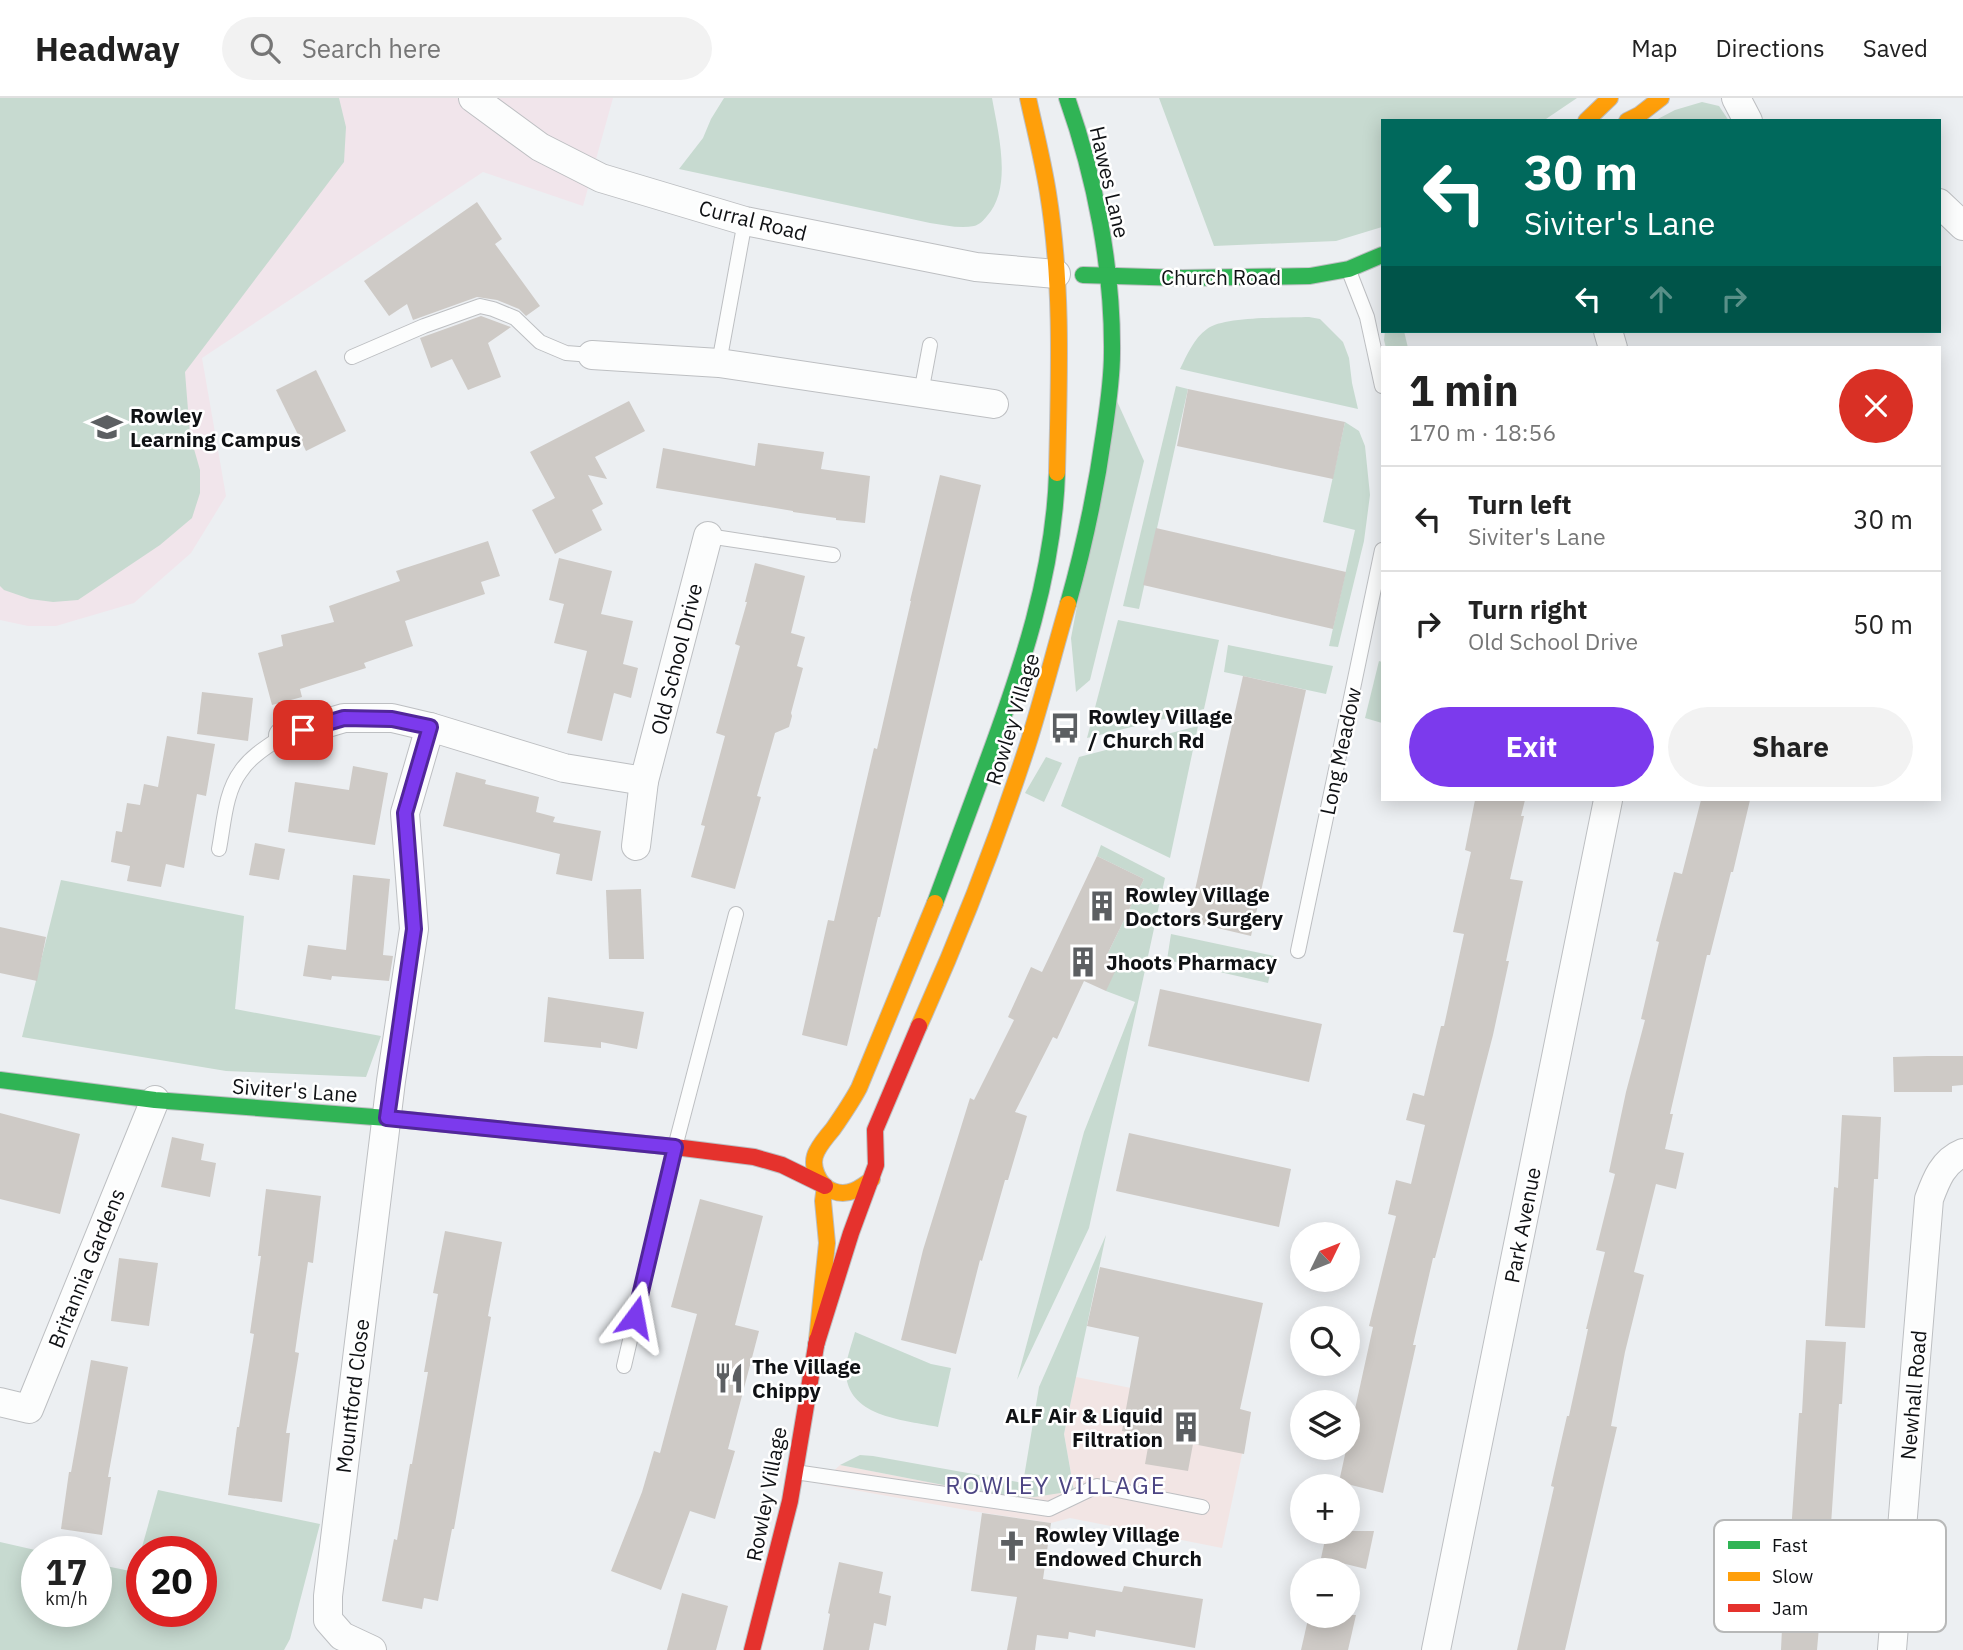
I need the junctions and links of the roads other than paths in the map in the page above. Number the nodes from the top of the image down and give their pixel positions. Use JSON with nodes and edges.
{"nodes":[{"id":1,"x":473,"y":98,"type":"edge"},
{"id":2,"x":1028,"y":98,"type":"edge"},
{"id":3,"x":1067,"y":98,"type":"edge"},
{"id":4,"x":1610,"y":98,"type":"edge"},
{"id":5,"x":1661,"y":98,"type":"edge"},
{"id":6,"x":1736,"y":98,"type":"edge"},
{"id":7,"x":1588,"y":119,"type":"edge"},
{"id":8,"x":1631,"y":119,"type":"edge"},
{"id":9,"x":1747,"y":119,"type":"edge"},
{"id":10,"x":1941,"y":205,"type":"edge"},
{"id":11,"x":745,"y":221,"type":"junction"},
{"id":12,"x":1963,"y":226,"type":"edge"},
{"id":13,"x":1381,"y":255,"type":"edge"},
{"id":14,"x":1349,"y":269,"type":"junction"},
{"id":15,"x":1056,"y":274,"type":"junction"},
{"id":16,"x":1108,"y":276,"type":"junction"},
{"id":17,"x":930,"y":345,"type":"dead end"},
{"id":18,"x":592,"y":355,"type":"joint"},
{"id":19,"x":352,"y":357,"type":"dead end"},
{"id":20,"x":719,"y":363,"type":"junction"},
{"id":21,"x":1381,"y":381,"type":"edge"},
{"id":22,"x":921,"y":393,"type":"junction"},
{"id":23,"x":993,"y":404,"type":"dead end"},
{"id":24,"x":708,"y":536,"type":"joint"},
{"id":25,"x":833,"y":555,"type":"dead end"},
{"id":26,"x":1381,"y":555,"type":"edge"},
{"id":27,"x":430,"y":727,"type":"junction"},
{"id":28,"x":283,"y":736,"type":"joint"},
{"id":29,"x":645,"y":781,"type":"junction"},
{"id":30,"x":1608,"y":801,"type":"edge"},
{"id":31,"x":636,"y":846,"type":"dead end"},
{"id":32,"x":219,"y":849,"type":"dead end"},
{"id":33,"x":736,"y":914,"type":"dead end"},
{"id":34,"x":1298,"y":951,"type":"dead end"},
{"id":35,"x":0,"y":1080,"type":"edge"},
{"id":36,"x":155,"y":1100,"type":"junction"},
{"id":37,"x":387,"y":1118,"type":"junction"},
{"id":38,"x":824,"y":1140,"type":"junction"},
{"id":39,"x":675,"y":1147,"type":"junction"},
{"id":40,"x":1963,"y":1153,"type":"edge"},
{"id":41,"x":875,"y":1154,"type":"junction"},
{"id":42,"x":754,"y":1157,"type":"junction"},
{"id":43,"x":872,"y":1179,"type":"junction"},
{"id":44,"x":825,"y":1186,"type":"junction"},
{"id":45,"x":816,"y":1345,"type":"junction"},
{"id":46,"x":624,"y":1366,"type":"dead end"},
{"id":47,"x":0,"y":1402,"type":"edge"},
{"id":48,"x":793,"y":1471,"type":"junction"},
{"id":49,"x":1202,"y":1507,"type":"dead end"},
{"id":50,"x":1903,"y":1520,"type":"edge"},
{"id":51,"x":1893,"y":1632,"type":"edge"},
{"id":52,"x":372,"y":1650,"type":"edge"},
{"id":53,"x":752,"y":1650,"type":"edge"},
{"id":54,"x":1436,"y":1650,"type":"edge"},
{"id":55,"x":1892,"y":1650,"type":"edge"}],
"edges":[{"from":1,"to":11,"type":"street","name":"Curral Road"},
{"from":2,"to":15,"type":"main road"},
{"from":3,"to":16,"type":"main road","name":"Hawes Lane"},
{"from":4,"to":7,"type":"main road"},
{"from":5,"to":8,"type":"main road"},
{"from":6,"to":9,"type":"street"},
{"from":10,"to":12,"type":"street"},
{"from":11,"to":15,"type":"street","name":"Curral Road"},
{"from":11,"to":20,"type":"lane"},
{"from":13,"to":14,"type":"main road","name":"Church Road"},
{"from":14,"to":16,"type":"main road","name":"Church Road"},
{"from":14,"to":21,"type":"lane"},
{"from":15,"to":16,"type":"main road","name":"Church Road"},
{"from":15,"to":38,"type":"main road","name":"Rowley Village"},
{"from":16,"to":41,"type":"main road","name":"Rowley Village"},
{"from":17,"to":22,"type":"lane"},
{"from":18,"to":19,"type":"lane"},
{"from":18,"to":20,"type":"street"},
{"from":20,"to":22,"type":"street"},
{"from":22,"to":23,"type":"street"},
{"from":24,"to":25,"type":"lane"},
{"from":24,"to":29,"type":"street","name":"Old School Drive"},
{"from":26,"to":34,"type":"lane","name":"Long Meadow"},
{"from":27,"to":28,"type":"street"},
{"from":27,"to":29,"type":"street"},
{"from":27,"to":37,"type":"street"},
{"from":28,"to":32,"type":"lane"},
{"from":29,"to":31,"type":"street","name":"Old School Drive"},
{"from":30,"to":54,"type":"street","name":"Park Avenue"},
{"from":33,"to":39,"type":"lane"},
{"from":35,"to":36,"type":"main road","name":"Siviter's Lane"},
{"from":36,"to":37,"type":"main road","name":"Siviter's Lane"},
{"from":36,"to":47,"type":"street","name":"Britannia Gardens"},
{"from":37,"to":39,"type":"main road","name":"Siviter's Lane"},
{"from":37,"to":52,"type":"street","name":"Mountford Close"},
{"from":38,"to":41,"type":"main road"},
{"from":38,"to":42,"type":"main road","name":"Siviter's Lane"},
{"from":38,"to":44,"type":"main road","name":"Rowley Village"},
{"from":39,"to":42,"type":"main road","name":"Siviter's Lane"},
{"from":39,"to":46,"type":"lane"},
{"from":40,"to":50,"type":"street","name":"Newhall Road"},
{"from":41,"to":43,"type":"main road","name":"Rowley Village"},
{"from":42,"to":44,"type":"main road","name":"Siviter's Lane"},
{"from":43,"to":44,"type":"main road"},
{"from":43,"to":45,"type":"main road","name":"Rowley Village"},
{"from":44,"to":45,"type":"main road","name":"Rowley Village"},
{"from":45,"to":48,"type":"main road","name":"Rowley Village"},
{"from":48,"to":49,"type":"lane"},
{"from":48,"to":53,"type":"main road","name":"Rowley Village"},
{"from":51,"to":55,"type":"street","name":"Newhall Road"}]}
